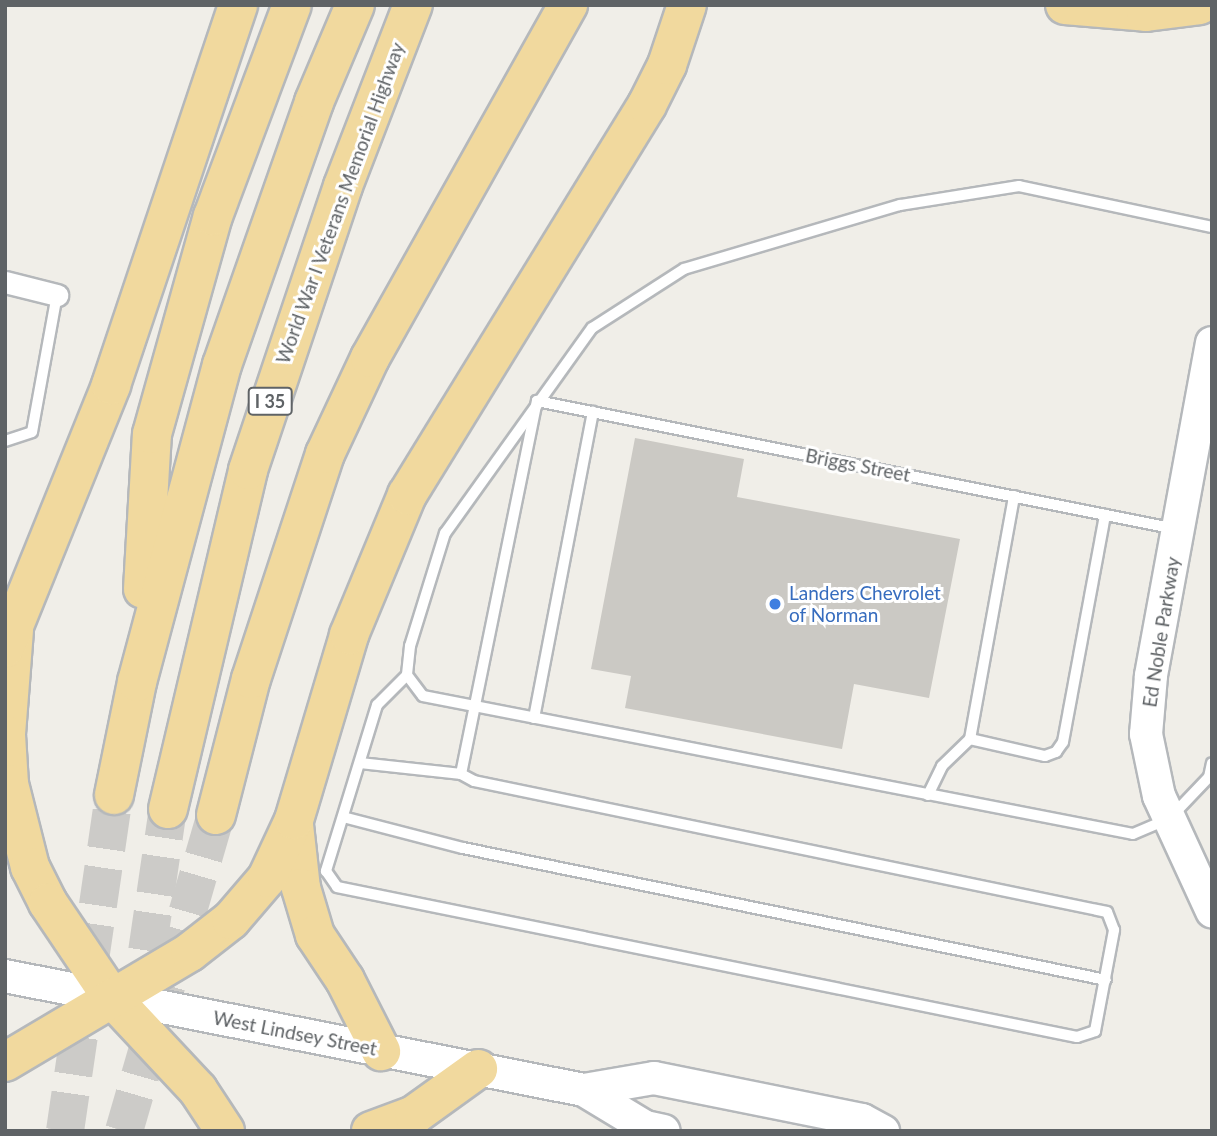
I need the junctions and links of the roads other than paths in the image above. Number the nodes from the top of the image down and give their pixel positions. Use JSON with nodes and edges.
{"nodes":[{"id":1,"x":239,"y":5,"type":"edge"},
{"id":2,"x":292,"y":5,"type":"edge"},
{"id":3,"x":355,"y":5,"type":"edge"},
{"id":4,"x":413,"y":5,"type":"edge"},
{"id":5,"x":568,"y":5,"type":"edge"},
{"id":6,"x":687,"y":5,"type":"edge"},
{"id":7,"x":1065,"y":5,"type":"edge"},
{"id":8,"x":1200,"y":5,"type":"edge"},
{"id":9,"x":1212,"y":227,"type":"edge"},
{"id":10,"x":5,"y":282,"type":"edge"},
{"id":11,"x":57,"y":295,"type":"joint"},
{"id":12,"x":1210,"y":357,"type":"edge"},
{"id":13,"x":537,"y":401,"type":"junction"},
{"id":14,"x":593,"y":412,"type":"junction"},
{"id":15,"x":5,"y":441,"type":"edge"},
{"id":16,"x":1014,"y":496,"type":"junction"},
{"id":17,"x":1105,"y":515,"type":"junction"},
{"id":18,"x":1179,"y":529,"type":"junction"},
{"id":19,"x":10,"y":639,"type":"edge"},
{"id":20,"x":407,"y":675,"type":"junction"},
{"id":21,"x":137,"y":682,"type":"junction"},
{"id":22,"x":474,"y":706,"type":"junction"},
{"id":23,"x":534,"y":718,"type":"junction"},
{"id":24,"x":970,"y":739,"type":"junction"},
{"id":25,"x":360,"y":763,"type":"junction"},
{"id":26,"x":1212,"y":763,"type":"edge"},
{"id":27,"x":461,"y":774,"type":"junction"},
{"id":28,"x":114,"y":795,"type":"tunnel mouth"},
{"id":29,"x":928,"y":795,"type":"junction"},
{"id":30,"x":168,"y":809,"type":"tunnel mouth"},
{"id":31,"x":216,"y":815,"type":"tunnel mouth"},
{"id":32,"x":343,"y":817,"type":"junction"},
{"id":33,"x":1169,"y":819,"type":"junction"},
{"id":34,"x":294,"y":820,"type":"junction"},
{"id":35,"x":1212,"y":911,"type":"edge"},
{"id":36,"x":5,"y":976,"type":"edge"},
{"id":37,"x":1106,"y":980,"type":"junction"},
{"id":38,"x":113,"y":998,"type":"junction"},
{"id":39,"x":382,"y":1051,"type":"junction"},
{"id":40,"x":5,"y":1062,"type":"edge"},
{"id":41,"x":478,"y":1069,"type":"junction"},
{"id":42,"x":584,"y":1090,"type":"junction"},
{"id":43,"x":225,"y":1131,"type":"edge"},
{"id":44,"x":370,"y":1131,"type":"edge"},
{"id":45,"x":664,"y":1131,"type":"edge"},
{"id":46,"x":883,"y":1131,"type":"edge"}],
"edges":[{"from":1,"to":19,"type":"highway"},
{"from":2,"to":21,"type":"highway"},
{"from":3,"to":21,"type":"highway"},
{"from":4,"to":30,"type":"highway","name":"World War I Veterans Memorial Highway","number":"I 35"},
{"from":5,"to":31,"type":"highway"},
{"from":6,"to":34,"type":"highway"},
{"from":7,"to":8,"type":"highway"},
{"from":9,"to":13,"type":"lane"},
{"from":10,"to":11,"type":"street"},
{"from":11,"to":15,"type":"lane"},
{"from":12,"to":18,"type":"main road","name":"Ed Noble Parkway"},
{"from":13,"to":14,"type":"lane","name":"Briggs Street"},
{"from":13,"to":20,"type":"lane"},
{"from":13,"to":22,"type":"lane"},
{"from":14,"to":16,"type":"lane","name":"Briggs Street"},
{"from":14,"to":23,"type":"lane"},
{"from":16,"to":17,"type":"lane","name":"Briggs Street"},
{"from":16,"to":24,"type":"lane"},
{"from":17,"to":18,"type":"lane","name":"Briggs Street"},
{"from":17,"to":24,"type":"lane"},
{"from":18,"to":33,"type":"main road","name":"Ed Noble Parkway"},
{"from":19,"to":38,"type":"highway"},
{"from":20,"to":22,"type":"lane"},
{"from":20,"to":25,"type":"lane"},
{"from":21,"to":28,"type":"highway"},
{"from":22,"to":23,"type":"lane"},
{"from":22,"to":27,"type":"lane"},
{"from":23,"to":29,"type":"lane"},
{"from":24,"to":29,"type":"lane"},
{"from":25,"to":27,"type":"lane"},
{"from":25,"to":32,"type":"lane"},
{"from":26,"to":33,"type":"lane"},
{"from":27,"to":37,"type":"lane"},
{"from":29,"to":33,"type":"lane"},
{"from":32,"to":37,"type":"lane"},
{"from":32,"to":37,"type":"lane"},
{"from":33,"to":35,"type":"main road","name":"Ed Noble Parkway"},
{"from":34,"to":38,"type":"highway"},
{"from":34,"to":39,"type":"highway"},
{"from":36,"to":38,"type":"main road","name":"West Lindsey Street"},
{"from":38,"to":39,"type":"main road","name":"West Lindsey Street"},
{"from":38,"to":40,"type":"highway"},
{"from":38,"to":43,"type":"highway"},
{"from":39,"to":41,"type":"main road","name":"West Lindsey Street"},
{"from":41,"to":42,"type":"main road","name":"West Lindsey Street"},
{"from":41,"to":44,"type":"highway"},
{"from":42,"to":45,"type":"main road","name":"West Lindsey Street"},
{"from":42,"to":46,"type":"main road","name":"West Lindsey Street"}]}
